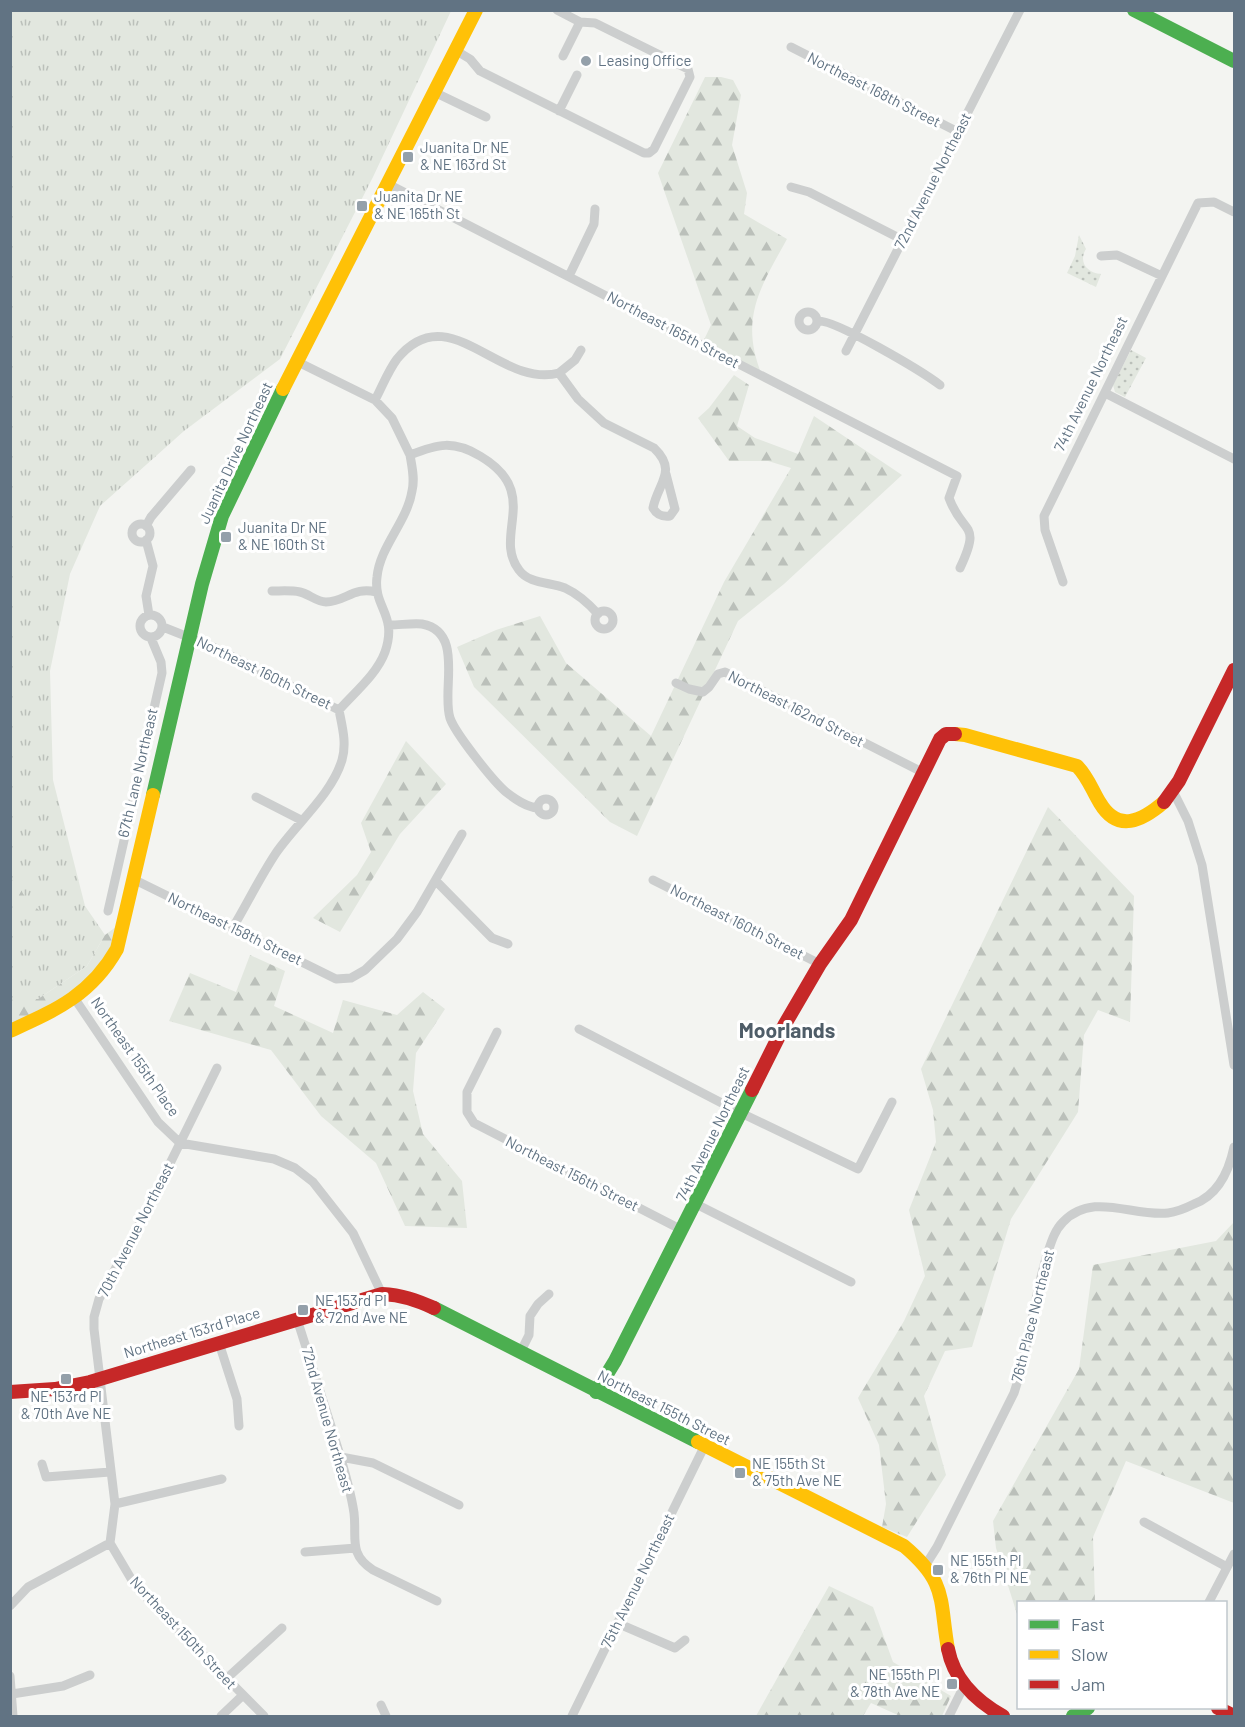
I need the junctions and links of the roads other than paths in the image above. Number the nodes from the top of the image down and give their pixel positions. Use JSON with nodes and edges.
{"nodes":[{"id":1,"x":476,"y":10,"type":"edge"},
{"id":2,"x":557,"y":10,"type":"edge"},
{"id":3,"x":1020,"y":10,"type":"edge"},
{"id":4,"x":1134,"y":10,"type":"edge"},
{"id":5,"x":580,"y":22,"type":"junction"},
{"id":6,"x":791,"y":47,"type":"dead end"},
{"id":7,"x":455,"y":50,"type":"junction"},
{"id":8,"x":563,"y":56,"type":"dead end"},
{"id":9,"x":1234,"y":62,"type":"edge"},
{"id":10,"x":577,"y":75,"type":"dead end"},
{"id":11,"x":434,"y":93,"type":"junction"},
{"id":12,"x":559,"y":111,"type":"junction"},
{"id":13,"x":486,"y":117,"type":"dead end"},
{"id":14,"x":958,"y":132,"type":"junction"},
{"id":15,"x":388,"y":184,"type":"junction"},
{"id":16,"x":791,"y":187,"type":"dead end"},
{"id":17,"x":595,"y":209,"type":"dead end"},
{"id":18,"x":1234,"y":212,"type":"edge"},
{"id":19,"x":903,"y":240,"type":"junction"},
{"id":20,"x":1101,"y":256,"type":"dead end"},
{"id":21,"x":569,"y":276,"type":"junction"},
{"id":22,"x":1162,"y":276,"type":"junction"},
{"id":23,"x":817,"y":321,"type":"dead end"},
{"id":24,"x":854,"y":335,"type":"junction"},
{"id":25,"x":581,"y":350,"type":"dead end"},
{"id":26,"x":846,"y":351,"type":"dead end"},
{"id":27,"x":298,"y":362,"type":"junction"},
{"id":28,"x":559,"y":373,"type":"junction"},
{"id":29,"x":940,"y":385,"type":"dead end"},
{"id":30,"x":1105,"y":393,"type":"junction"},
{"id":31,"x":375,"y":400,"type":"junction"},
{"id":32,"x":410,"y":455,"type":"junction"},
{"id":33,"x":1234,"y":459,"type":"edge"},
{"id":34,"x":191,"y":470,"type":"dead end"},
{"id":35,"x":666,"y":474,"type":"dead end"},
{"id":36,"x":147,"y":526,"type":"junction"},
{"id":37,"x":146,"y":540,"type":"junction"},
{"id":38,"x":960,"y":568,"type":"dead end"},
{"id":39,"x":1063,"y":582,"type":"dead end"},
{"id":40,"x":272,"y":591,"type":"dead end"},
{"id":41,"x":376,"y":592,"type":"junction"},
{"id":42,"x":598,"y":614,"type":"dead end"},
{"id":43,"x":149,"y":615,"type":"junction"},
{"id":44,"x":390,"y":625,"type":"junction"},
{"id":45,"x":163,"y":627,"type":"junction"},
{"id":46,"x":190,"y":637,"type":"junction"},
{"id":47,"x":151,"y":638,"type":"junction"},
{"id":48,"x":1234,"y":670,"type":"edge"},
{"id":49,"x":675,"y":682,"type":"dead end"},
{"id":50,"x":339,"y":710,"type":"junction"},
{"id":51,"x":922,"y":772,"type":"junction"},
{"id":52,"x":1173,"y":792,"type":"junction"},
{"id":53,"x":256,"y":797,"type":"dead end"},
{"id":54,"x":538,"y":808,"type":"dead end"},
{"id":55,"x":301,"y":820,"type":"junction"},
{"id":56,"x":462,"y":834,"type":"dead end"},
{"id":57,"x":133,"y":879,"type":"junction"},
{"id":58,"x":653,"y":880,"type":"dead end"},
{"id":59,"x":436,"y":881,"type":"junction"},
{"id":60,"x":108,"y":910,"type":"dead end"},
{"id":61,"x":232,"y":929,"type":"junction"},
{"id":62,"x":508,"y":944,"type":"dead end"},
{"id":63,"x":820,"y":964,"type":"junction"},
{"id":64,"x":75,"y":999,"type":"junction"},
{"id":65,"x":579,"y":1029,"type":"dead end"},
{"id":66,"x":10,"y":1031,"type":"edge"},
{"id":67,"x":496,"y":1032,"type":"dead end"},
{"id":68,"x":1234,"y":1065,"type":"edge"},
{"id":69,"x":217,"y":1068,"type":"dead end"},
{"id":70,"x":892,"y":1102,"type":"dead end"},
{"id":71,"x":741,"y":1113,"type":"junction"},
{"id":72,"x":180,"y":1143,"type":"junction"},
{"id":73,"x":1234,"y":1147,"type":"edge"},
{"id":74,"x":696,"y":1204,"type":"junction"},
{"id":75,"x":682,"y":1230,"type":"junction"},
{"id":76,"x":851,"y":1282,"type":"dead end"},
{"id":77,"x":382,"y":1294,"type":"junction"},
{"id":78,"x":549,"y":1294,"type":"dead end"},
{"id":79,"x":297,"y":1319,"type":"junction"},
{"id":80,"x":219,"y":1343,"type":"junction"},
{"id":81,"x":520,"y":1353,"type":"junction"},
{"id":82,"x":99,"y":1379,"type":"junction"},
{"id":83,"x":10,"y":1392,"type":"edge"},
{"id":84,"x":596,"y":1392,"type":"junction"},
{"id":85,"x":239,"y":1426,"type":"dead end"},
{"id":86,"x":704,"y":1447,"type":"junction"},
{"id":87,"x":340,"y":1457,"type":"junction"},
{"id":88,"x":42,"y":1464,"type":"dead end"},
{"id":89,"x":110,"y":1473,"type":"junction"},
{"id":90,"x":222,"y":1479,"type":"dead end"},
{"id":91,"x":115,"y":1504,"type":"junction"},
{"id":92,"x":459,"y":1505,"type":"dead end"},
{"id":93,"x":1144,"y":1522,"type":"dead end"},
{"id":94,"x":110,"y":1543,"type":"junction"},
{"id":95,"x":305,"y":1552,"type":"dead end"},
{"id":96,"x":357,"y":1552,"type":"junction"},
{"id":97,"x":1234,"y":1554,"type":"edge"},
{"id":98,"x":925,"y":1566,"type":"junction"},
{"id":99,"x":1227,"y":1567,"type":"junction"},
{"id":100,"x":437,"y":1601,"type":"dead end"},
{"id":101,"x":1210,"y":1601,"type":"edge"},
{"id":102,"x":10,"y":1606,"type":"edge"},
{"id":103,"x":617,"y":1623,"type":"junction"},
{"id":104,"x":282,"y":1628,"type":"dead end"},
{"id":105,"x":685,"y":1640,"type":"dead end"},
{"id":106,"x":90,"y":1675,"type":"dead end"},
{"id":107,"x":10,"y":1677,"type":"edge"},
{"id":108,"x":226,"y":1679,"type":"junction"},
{"id":109,"x":964,"y":1686,"type":"junction"},
{"id":110,"x":12,"y":1694,"type":"junction"},
{"id":111,"x":242,"y":1696,"type":"junction"},
{"id":112,"x":381,"y":1705,"type":"dead end"},
{"id":113,"x":13,"y":1716,"type":"edge"},
{"id":114,"x":220,"y":1716,"type":"edge"},
{"id":115,"x":264,"y":1716,"type":"edge"},
{"id":116,"x":386,"y":1716,"type":"edge"},
{"id":117,"x":572,"y":1716,"type":"edge"},
{"id":118,"x":949,"y":1716,"type":"edge"},
{"id":119,"x":1003,"y":1716,"type":"edge"}],
"edges":[{"from":1,"to":7,"type":"street","name":"Juanita Drive Northeast"},
{"from":2,"to":5,"type":"street"},
{"from":3,"to":14,"type":"street","name":"72nd Avenue Northeast"},
{"from":4,"to":9,"type":"street"},
{"from":5,"to":8,"type":"street"},
{"from":5,"to":12,"type":"street"},
{"from":6,"to":14,"type":"street","name":"Northeast 168th Street"},
{"from":7,"to":11,"type":"street","name":"Juanita Drive Northeast"},
{"from":7,"to":12,"type":"street"},
{"from":10,"to":12,"type":"street"},
{"from":11,"to":13,"type":"street"},
{"from":11,"to":15,"type":"street","name":"Juanita Drive Northeast"},
{"from":14,"to":19,"type":"street","name":"72nd Avenue Northeast"},
{"from":15,"to":21,"type":"street","name":"Northeast 165th Street"},
{"from":15,"to":27,"type":"street","name":"Juanita Drive Northeast"},
{"from":16,"to":19,"type":"street"},
{"from":17,"to":21,"type":"street"},
{"from":18,"to":22,"type":"street","name":"74th Avenue Northeast"},
{"from":19,"to":24,"type":"street","name":"72nd Avenue Northeast"},
{"from":20,"to":22,"type":"street"},
{"from":21,"to":38,"type":"street","name":"Northeast 165th Street"},
{"from":22,"to":30,"type":"street","name":"74th Avenue Northeast"},
{"from":23,"to":24,"type":"street"},
{"from":24,"to":26,"type":"street","name":"72nd Avenue Northeast"},
{"from":24,"to":29,"type":"street"},
{"from":25,"to":28,"type":"street"},
{"from":27,"to":31,"type":"street"},
{"from":27,"to":46,"type":"street","name":"Juanita Drive Northeast"},
{"from":28,"to":31,"type":"street"},
{"from":28,"to":35,"type":"street"},
{"from":30,"to":33,"type":"street"},
{"from":30,"to":39,"type":"street","name":"74th Avenue Northeast"},
{"from":31,"to":32,"type":"street"},
{"from":32,"to":41,"type":"street"},
{"from":32,"to":42,"type":"street"},
{"from":34,"to":36,"type":"street","name":"67th Lane Northeast"},
{"from":36,"to":37,"type":"street","name":"67th Lane Northeast"},
{"from":36,"to":37,"type":"street","name":"67th Lane Northeast"},
{"from":37,"to":43,"type":"street","name":"67th Lane Northeast"},
{"from":40,"to":41,"type":"street"},
{"from":41,"to":44,"type":"street"},
{"from":43,"to":45,"type":"street"},
{"from":43,"to":47,"type":"street","name":"67th Lane Northeast"},
{"from":44,"to":50,"type":"street"},
{"from":44,"to":54,"type":"street"},
{"from":45,"to":46,"type":"street","name":"Northeast 160th Street"},
{"from":45,"to":47,"type":"street"},
{"from":46,"to":50,"type":"street","name":"Northeast 160th Street"},
{"from":46,"to":57,"type":"street","name":"Juanita Drive Northeast"},
{"from":47,"to":60,"type":"street","name":"67th Lane Northeast"},
{"from":48,"to":52,"type":"street"},
{"from":49,"to":51,"type":"street","name":"Northeast 162nd Street"},
{"from":50,"to":55,"type":"street"},
{"from":51,"to":52,"type":"street","name":"74th Avenue Northeast"},
{"from":51,"to":63,"type":"street","name":"74th Avenue Northeast"},
{"from":52,"to":68,"type":"street"},
{"from":53,"to":55,"type":"street"},
{"from":55,"to":61,"type":"street"},
{"from":56,"to":59,"type":"street"},
{"from":57,"to":61,"type":"street","name":"Northeast 158th Street"},
{"from":57,"to":64,"type":"street","name":"Juanita Drive Northeast"},
{"from":58,"to":63,"type":"street","name":"Northeast 160th Street"},
{"from":59,"to":61,"type":"street","name":"Northeast 158th Street"},
{"from":59,"to":62,"type":"street"},
{"from":63,"to":71,"type":"street","name":"74th Avenue Northeast"},
{"from":64,"to":66,"type":"street","name":"Juanita Drive Northeast"},
{"from":64,"to":72,"type":"street","name":"Northeast 155th Place"},
{"from":65,"to":71,"type":"street"},
{"from":67,"to":75,"type":"street","name":"Northeast 156th Street"},
{"from":69,"to":72,"type":"street","name":"70th Avenue Northeast"},
{"from":70,"to":71,"type":"street"},
{"from":71,"to":74,"type":"street","name":"74th Avenue Northeast"},
{"from":72,"to":77,"type":"street"},
{"from":72,"to":82,"type":"street","name":"70th Avenue Northeast"},
{"from":73,"to":98,"type":"street","name":"76th Place Northeast"},
{"from":74,"to":75,"type":"street","name":"74th Avenue Northeast"},
{"from":74,"to":76,"type":"street"},
{"from":75,"to":84,"type":"street","name":"74th Avenue Northeast"},
{"from":77,"to":79,"type":"street","name":"Northeast 153rd Place"},
{"from":77,"to":81,"type":"street","name":"Northeast 155th Street"},
{"from":78,"to":81,"type":"street"},
{"from":79,"to":80,"type":"street","name":"Northeast 153rd Place"},
{"from":79,"to":87,"type":"street","name":"72nd Avenue Northeast"},
{"from":80,"to":82,"type":"street","name":"Northeast 153rd Place"},
{"from":80,"to":85,"type":"street"},
{"from":81,"to":84,"type":"street","name":"Northeast 155th Street"},
{"from":82,"to":83,"type":"street","name":"Northeast 153rd Place"},
{"from":82,"to":89,"type":"street","name":"70th Avenue Northeast"},
{"from":84,"to":86,"type":"street","name":"Northeast 155th Street"},
{"from":86,"to":98,"type":"street","name":"Northeast 155th Street"},
{"from":86,"to":103,"type":"street","name":"75th Avenue Northeast"},
{"from":87,"to":92,"type":"street"},
{"from":87,"to":96,"type":"street","name":"72nd Avenue Northeast"},
{"from":88,"to":89,"type":"street"},
{"from":89,"to":91,"type":"street","name":"70th Avenue Northeast"},
{"from":90,"to":91,"type":"street"},
{"from":91,"to":94,"type":"street","name":"70th Avenue Northeast"},
{"from":93,"to":99,"type":"street"},
{"from":94,"to":102,"type":"street"},
{"from":94,"to":108,"type":"street","name":"Northeast 150th Street"},
{"from":95,"to":96,"type":"street"},
{"from":96,"to":100,"type":"street"},
{"from":97,"to":99,"type":"street"},
{"from":98,"to":109,"type":"street"},
{"from":99,"to":101,"type":"street"},
{"from":103,"to":105,"type":"street"},
{"from":103,"to":117,"type":"street","name":"75th Avenue Northeast"},
{"from":104,"to":108,"type":"street"},
{"from":106,"to":110,"type":"street"},
{"from":107,"to":110,"type":"street"},
{"from":108,"to":111,"type":"street","name":"Northeast 150th Street"},
{"from":109,"to":118,"type":"street"},
{"from":109,"to":119,"type":"street"},
{"from":110,"to":113,"type":"street"},
{"from":111,"to":114,"type":"street"},
{"from":111,"to":115,"type":"street","name":"Northeast 150th Street"},
{"from":112,"to":116,"type":"street"}]}
